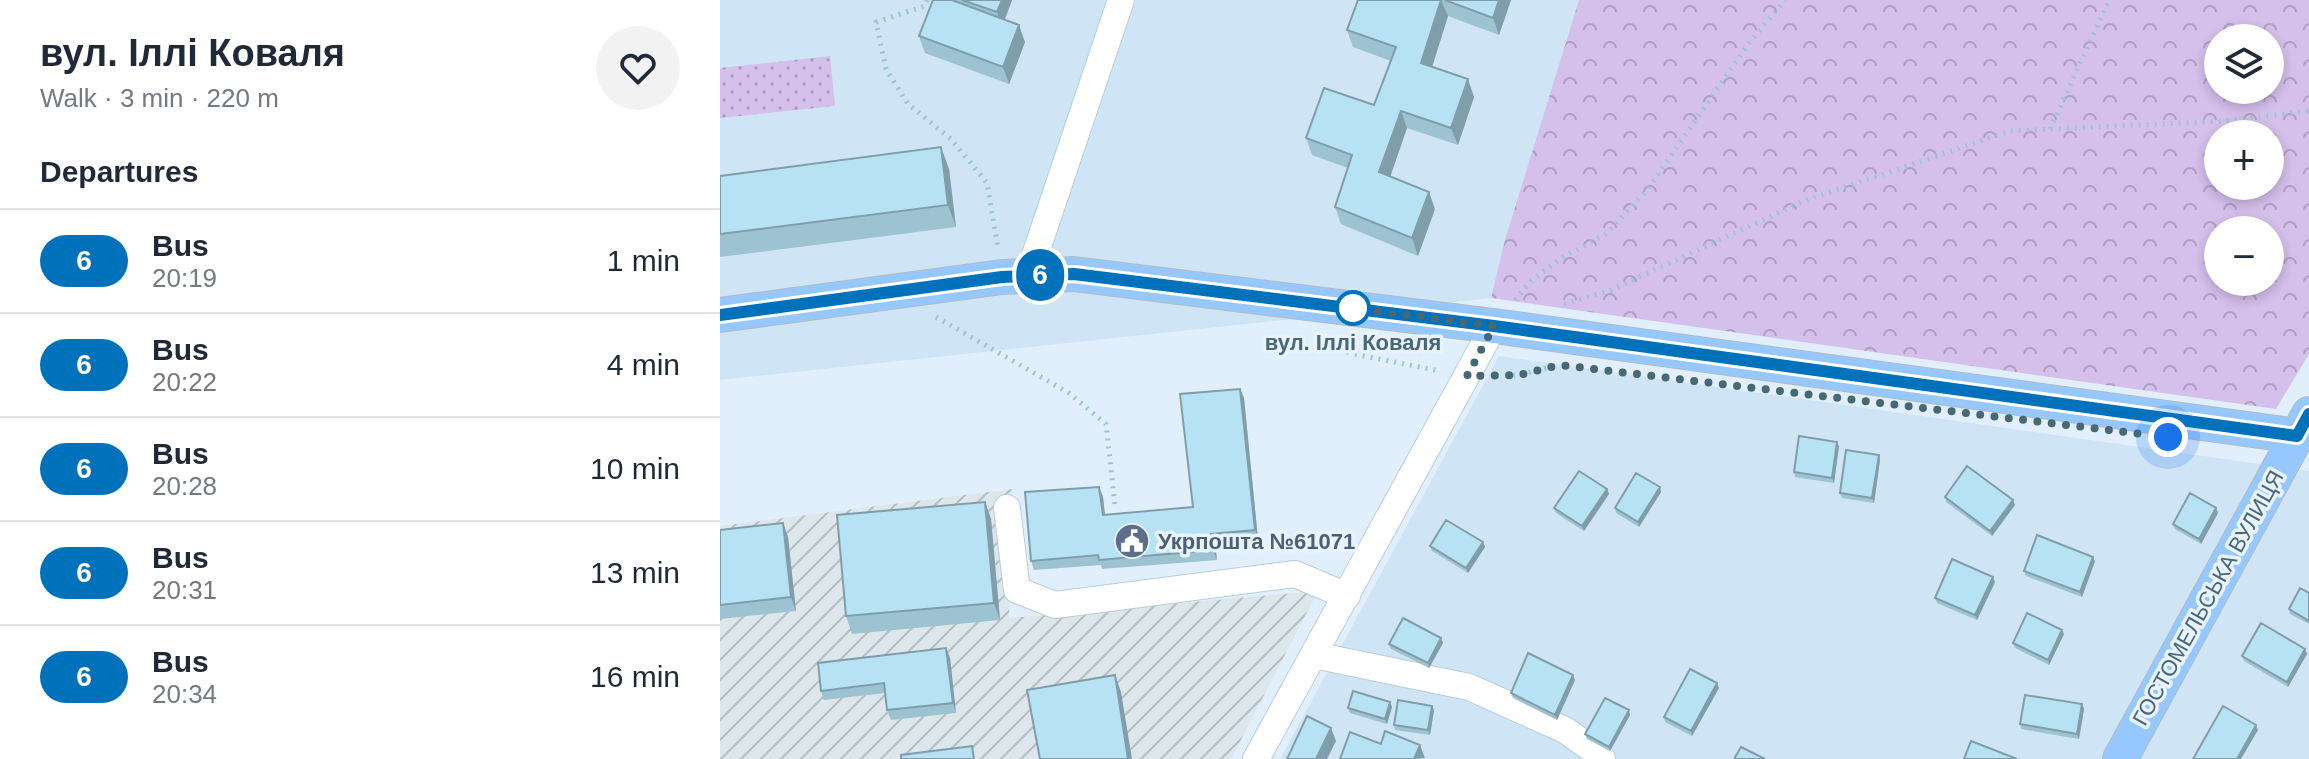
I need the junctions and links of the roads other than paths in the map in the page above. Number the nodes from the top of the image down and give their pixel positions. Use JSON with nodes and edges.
{"nodes":[{"id":1,"x":1121,"y":0,"type":"edge"},
{"id":2,"x":1015,"y":276,"type":"junction"},
{"id":3,"x":720,"y":315,"type":"edge"},
{"id":4,"x":1494,"y":326,"type":"junction"},
{"id":5,"x":2303,"y":425,"type":"edge"},
{"id":6,"x":1007,"y":508,"type":"dead end"},
{"id":7,"x":1347,"y":596,"type":"junction"},
{"id":8,"x":1314,"y":655,"type":"junction"},
{"id":9,"x":1256,"y":759,"type":"edge"},
{"id":10,"x":1602,"y":759,"type":"edge"},
{"id":11,"x":2120,"y":759,"type":"edge"}],
"edges":[{"from":1,"to":2,"type":"street"},
{"from":2,"to":3,"type":"main road"},
{"from":2,"to":4,"type":"main road"},
{"from":4,"to":5,"type":"main road"},
{"from":4,"to":7,"type":"street"},
{"from":5,"to":11,"type":"main road","name":"ГОСТОМЕЛЬСЬКА ВУЛИЦЯ"},
{"from":6,"to":7,"type":"street"},
{"from":7,"to":8,"type":"street"},
{"from":8,"to":9,"type":"street"},
{"from":8,"to":10,"type":"street"}]}
